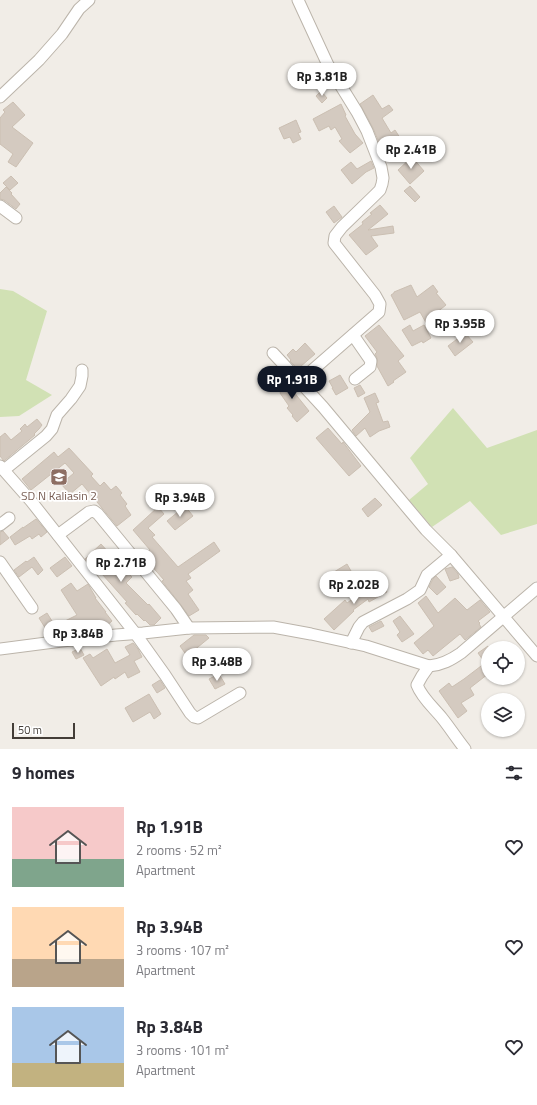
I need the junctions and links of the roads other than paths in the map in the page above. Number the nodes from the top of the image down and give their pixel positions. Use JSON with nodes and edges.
{"nodes":[{"id":1,"x":89,"y":0,"type":"edge"},
{"id":2,"x":298,"y":0,"type":"edge"},
{"id":3,"x":0,"y":97,"type":"edge"},
{"id":4,"x":0,"y":206,"type":"edge"},
{"id":5,"x":16,"y":218,"type":"dead end"},
{"id":6,"x":352,"y":335,"type":"junction"},
{"id":7,"x":273,"y":353,"type":"dead end"},
{"id":8,"x":82,"y":370,"type":"dead end"},
{"id":9,"x":355,"y":379,"type":"dead end"},
{"id":10,"x":300,"y":382,"type":"junction"},
{"id":11,"x":2,"y":468,"type":"edge"},
{"id":12,"x":9,"y":518,"type":"dead end"},
{"id":13,"x":0,"y":525,"type":"edge"},
{"id":14,"x":58,"y":536,"type":"junction"},
{"id":15,"x":451,"y":555,"type":"junction"},
{"id":16,"x":0,"y":562,"type":"edge"},
{"id":17,"x":537,"y":588,"type":"edge"},
{"id":18,"x":32,"y":608,"type":"dead end"},
{"id":19,"x":503,"y":616,"type":"junction"},
{"id":20,"x":189,"y":628,"type":"junction"},
{"id":21,"x":135,"y":633,"type":"junction"},
{"id":22,"x":351,"y":643,"type":"junction"},
{"id":23,"x":0,"y":649,"type":"edge"},
{"id":24,"x":537,"y":656,"type":"edge"},
{"id":25,"x":429,"y":666,"type":"junction"},
{"id":26,"x":240,"y":694,"type":"dead end"},
{"id":27,"x":465,"y":749,"type":"edge"}],
"edges":[{"from":1,"to":3,"type":"street"},
{"from":2,"to":6,"type":"street"},
{"from":4,"to":5,"type":"street"},
{"from":6,"to":9,"type":"street"},
{"from":6,"to":10,"type":"street"},
{"from":7,"to":10,"type":"street"},
{"from":8,"to":11,"type":"street"},
{"from":10,"to":15,"type":"street"},
{"from":11,"to":14,"type":"street"},
{"from":12,"to":13,"type":"street"},
{"from":14,"to":20,"type":"street"},
{"from":14,"to":21,"type":"street"},
{"from":15,"to":19,"type":"street"},
{"from":15,"to":22,"type":"street"},
{"from":16,"to":18,"type":"street"},
{"from":17,"to":19,"type":"street"},
{"from":19,"to":24,"type":"street"},
{"from":19,"to":25,"type":"street"},
{"from":20,"to":21,"type":"street"},
{"from":20,"to":22,"type":"street"},
{"from":21,"to":23,"type":"street"},
{"from":21,"to":26,"type":"street"},
{"from":22,"to":25,"type":"street"},
{"from":25,"to":27,"type":"street"}]}
